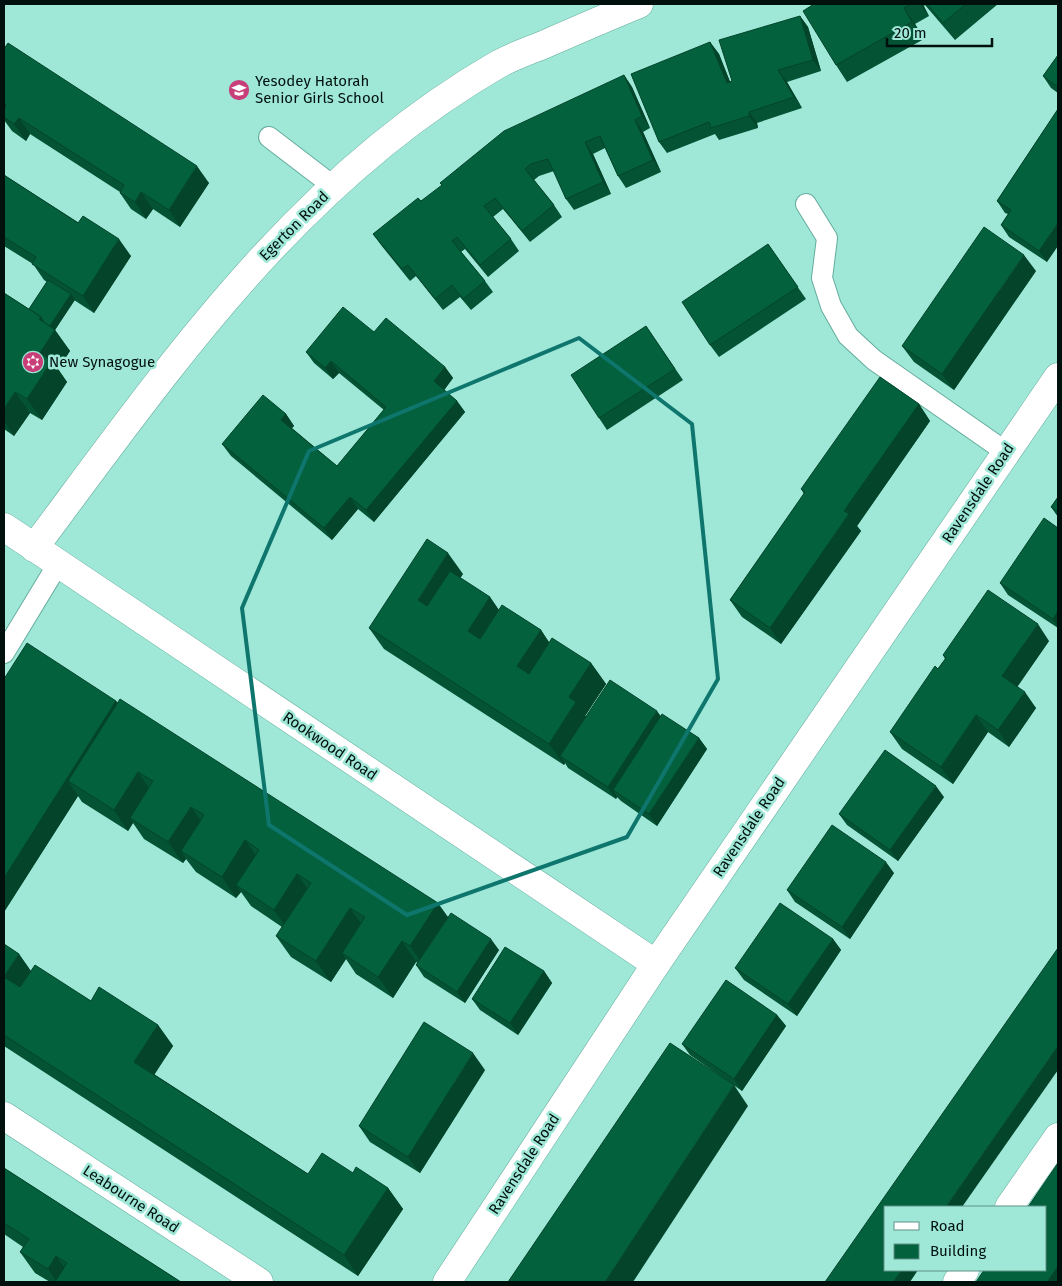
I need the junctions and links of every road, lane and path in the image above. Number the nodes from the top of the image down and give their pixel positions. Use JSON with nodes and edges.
{"nodes":[{"id":1,"x":639,"y":4,"type":"edge"},
{"id":2,"x":269,"y":136,"type":"dead end"},
{"id":3,"x":333,"y":186,"type":"junction"},
{"id":4,"x":806,"y":204,"type":"dead end"},
{"id":5,"x":1058,"y":377,"type":"edge"},
{"id":6,"x":1006,"y":452,"type":"junction"},
{"id":7,"x":4,"y":527,"type":"edge"},
{"id":8,"x":34,"y":548,"type":"junction"},
{"id":9,"x":58,"y":564,"type":"junction"},
{"id":10,"x":4,"y":653,"type":"edge"},
{"id":11,"x":656,"y":964,"type":"junction"},
{"id":12,"x":4,"y":1116,"type":"edge"},
{"id":13,"x":1058,"y":1137,"type":"edge"},
{"id":14,"x":1010,"y":1206,"type":"edge"},
{"id":15,"x":964,"y":1271,"type":"edge"},
{"id":16,"x":259,"y":1282,"type":"edge"},
{"id":17,"x":447,"y":1282,"type":"edge"},
{"id":18,"x":956,"y":1282,"type":"edge"}],
"edges":[{"from":1,"to":3,"type":"street","name":"Egerton Road"},
{"from":2,"to":3,"type":"lane"},
{"from":3,"to":8,"type":"street","name":"Egerton Road"},
{"from":4,"to":6,"type":"lane"},
{"from":5,"to":6,"type":"street","name":"Ravensdale Road"},
{"from":6,"to":11,"type":"street","name":"Ravensdale Road"},
{"from":7,"to":8,"type":"street","name":"Rookwood Road"},
{"from":8,"to":9,"type":"street","name":"Rookwood Road"},
{"from":9,"to":10,"type":"lane"},
{"from":9,"to":11,"type":"street","name":"Rookwood Road"},
{"from":11,"to":17,"type":"street","name":"Ravensdale Road"},
{"from":12,"to":16,"type":"street","name":"Leabourne Road"},
{"from":13,"to":14,"type":"street"},
{"from":15,"to":18,"type":"street"}]}
